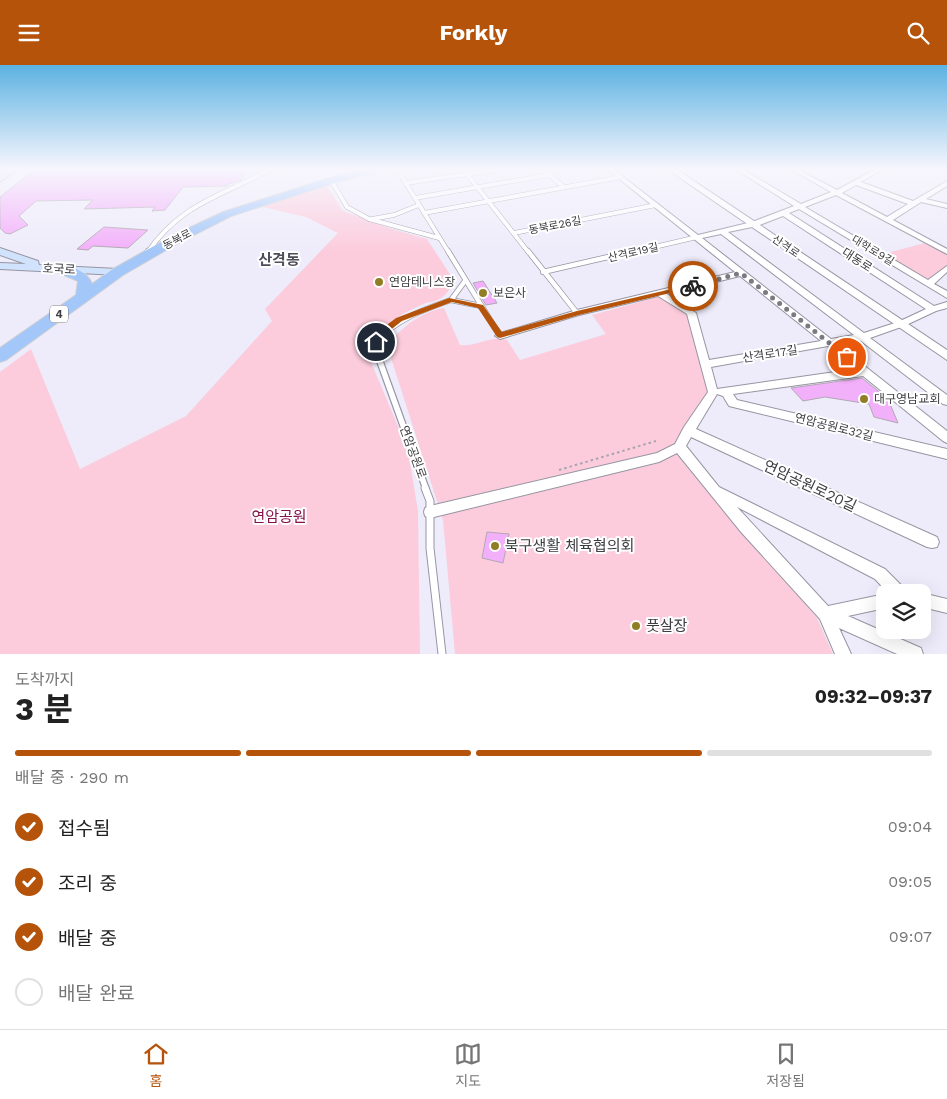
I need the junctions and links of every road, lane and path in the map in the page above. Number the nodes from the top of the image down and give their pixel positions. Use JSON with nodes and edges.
{"nodes":[{"id":1,"x":214,"y":196,"type":"edge"},
{"id":2,"x":281,"y":196,"type":"edge"},
{"id":3,"x":341,"y":196,"type":"edge"},
{"id":4,"x":423,"y":196,"type":"edge"},
{"id":5,"x":484,"y":196,"type":"edge"},
{"id":6,"x":512,"y":196,"type":"edge"},
{"id":7,"x":645,"y":196,"type":"edge"},
{"id":8,"x":712,"y":196,"type":"edge"},
{"id":9,"x":783,"y":196,"type":"edge"},
{"id":10,"x":824,"y":196,"type":"edge"},
{"id":11,"x":844,"y":196,"type":"edge"},
{"id":12,"x":895,"y":196,"type":"edge"},
{"id":13,"x":926,"y":196,"type":"edge"},
{"id":14,"x":415,"y":198,"type":"joint"},
{"id":15,"x":487,"y":201,"type":"junction"},
{"id":16,"x":917,"y":202,"type":"junction"},
{"id":17,"x":419,"y":205,"type":"junction"},
{"id":18,"x":656,"y":205,"type":"junction"},
{"id":19,"x":947,"y":205,"type":"edge"},
{"id":20,"x":798,"y":206,"type":"junction"},
{"id":21,"x":782,"y":212,"type":"junction"},
{"id":22,"x":424,"y":213,"type":"junction"},
{"id":23,"x":369,"y":219,"type":"junction"},
{"id":24,"x":887,"y":219,"type":"junction"},
{"id":25,"x":754,"y":224,"type":"junction"},
{"id":26,"x":722,"y":231,"type":"junction"},
{"id":27,"x":514,"y":233,"type":"junction"},
{"id":28,"x":697,"y":237,"type":"junction"},
{"id":29,"x":439,"y":238,"type":"junction"},
{"id":30,"x":0,"y":251,"type":"edge"},
{"id":31,"x":947,"y":252,"type":"edge"},
{"id":32,"x":144,"y":257,"type":"junction"},
{"id":33,"x":0,"y":266,"type":"edge"},
{"id":34,"x":947,"y":268,"type":"edge"},
{"id":35,"x":57,"y":269,"type":"junction"},
{"id":36,"x":543,"y":271,"type":"junction"},
{"id":37,"x":118,"y":272,"type":"junction"},
{"id":38,"x":741,"y":273,"type":"junction"},
{"id":39,"x":465,"y":281,"type":"junction"},
{"id":40,"x":929,"y":284,"type":"junction"},
{"id":41,"x":661,"y":294,"type":"junction"},
{"id":42,"x":947,"y":295,"type":"edge"},
{"id":43,"x":82,"y":298,"type":"junction"},
{"id":44,"x":451,"y":300,"type":"junction"},
{"id":45,"x":947,"y":305,"type":"edge"},
{"id":46,"x":481,"y":306,"type":"junction"},
{"id":47,"x":933,"y":309,"type":"junction"},
{"id":48,"x":577,"y":313,"type":"junction"},
{"id":49,"x":901,"y":324,"type":"junction"},
{"id":50,"x":500,"y":336,"type":"joint"},
{"id":51,"x":863,"y":337,"type":"junction"},
{"id":52,"x":832,"y":344,"type":"junction"},
{"id":53,"x":0,"y":356,"type":"edge"},
{"id":54,"x":947,"y":356,"type":"edge"},
{"id":55,"x":706,"y":364,"type":"junction"},
{"id":56,"x":864,"y":372,"type":"junction"},
{"id":57,"x":713,"y":392,"type":"junction"},
{"id":58,"x":727,"y":393,"type":"junction"},
{"id":59,"x":946,"y":400,"type":"edge"},
{"id":60,"x":688,"y":430,"type":"junction"},
{"id":61,"x":947,"y":438,"type":"edge"},
{"id":62,"x":656,"y":441,"type":"dead end"},
{"id":63,"x":679,"y":447,"type":"junction"},
{"id":64,"x":947,"y":455,"type":"edge"},
{"id":65,"x":552,"y":472,"type":"dead end"},
{"id":66,"x":717,"y":491,"type":"junction"},
{"id":67,"x":430,"y":512,"type":"junction"},
{"id":68,"x":932,"y":542,"type":"dead end"},
{"id":69,"x":890,"y":584,"type":"edge"},
{"id":70,"x":931,"y":602,"type":"edge"},
{"id":71,"x":876,"y":603,"type":"edge"},
{"id":72,"x":947,"y":606,"type":"edge"},
{"id":73,"x":825,"y":614,"type":"junction"},
{"id":74,"x":442,"y":654,"type":"edge"},
{"id":75,"x":843,"y":654,"type":"edge"},
{"id":76,"x":915,"y":654,"type":"edge"}],
"edges":[{"from":1,"to":32,"type":"lane"},
{"from":2,"to":32,"type":"main road","name":"동북로","number":"4"},
{"from":3,"to":23,"type":"lane"},
{"from":4,"to":14,"type":"lane"},
{"from":5,"to":15,"type":"lane","name":"동북로26길"},
{"from":6,"to":15,"type":"lane"},
{"from":7,"to":18,"type":"street"},
{"from":8,"to":25,"type":"street","name":"산격로"},
{"from":9,"to":20,"type":"street","name":"대학로9길"},
{"from":10,"to":20,"type":"street"},
{"from":11,"to":24,"type":"street"},
{"from":12,"to":16,"type":"street"},
{"from":13,"to":16,"type":"street"},
{"from":14,"to":17,"type":"lane"},
{"from":15,"to":22,"type":"lane"},
{"from":15,"to":27,"type":"lane","name":"동북로26길"},
{"from":16,"to":19,"type":"street"},
{"from":16,"to":24,"type":"street"},
{"from":17,"to":22,"type":"lane"},
{"from":17,"to":23,"type":"lane"},
{"from":18,"to":27,"type":"lane","name":"동북로26길"},
{"from":18,"to":28,"type":"street"},
{"from":20,"to":21,"type":"street"},
{"from":20,"to":40,"type":"street","name":"대학로9길"},
{"from":21,"to":25,"type":"street"},
{"from":21,"to":47,"type":"street","name":"대동로"},
{"from":22,"to":29,"type":"lane"},
{"from":23,"to":29,"type":"lane"},
{"from":24,"to":31,"type":"street"},
{"from":25,"to":26,"type":"street","name":"산격로19길"},
{"from":25,"to":49,"type":"street","name":"산격로"},
{"from":26,"to":28,"type":"street","name":"산격로19길"},
{"from":26,"to":51,"type":"street"},
{"from":27,"to":36,"type":"lane","name":"동북로26길"},
{"from":28,"to":36,"type":"lane","name":"산격로19길"},
{"from":28,"to":38,"type":"street"},
{"from":29,"to":39,"type":"lane"},
{"from":30,"to":35,"type":"main road"},
{"from":32,"to":37,"type":"main road","name":"동북로","number":"4"},
{"from":33,"to":35,"type":"main road","name":"호국로"},
{"from":34,"to":40,"type":"street"},
{"from":35,"to":37,"type":"main road","name":"호국로"},
{"from":35,"to":43,"type":"main road"},
{"from":36,"to":48,"type":"lane","name":"동북로26길"},
{"from":37,"to":43,"type":"main road","name":"동북로","number":"4"},
{"from":38,"to":41,"type":"street"},
{"from":38,"to":52,"type":"street"},
{"from":39,"to":44,"type":"lane"},
{"from":39,"to":46,"type":"lane"},
{"from":40,"to":42,"type":"street","name":"대학로9길"},
{"from":41,"to":48,"type":"street"},
{"from":41,"to":55,"type":"street"},
{"from":43,"to":53,"type":"main road","name":"동북로","number":"4"},
{"from":44,"to":46,"type":"lane"},
{"from":44,"to":67,"type":"lane","name":"연암공원로"},
{"from":45,"to":47,"type":"street"},
{"from":46,"to":50,"type":"lane"},
{"from":47,"to":49,"type":"street"},
{"from":48,"to":50,"type":"street"},
{"from":49,"to":51,"type":"street","name":"산격로17길"},
{"from":49,"to":54,"type":"street","name":"산격로"},
{"from":51,"to":52,"type":"street","name":"산격로17길"},
{"from":51,"to":59,"type":"street"},
{"from":52,"to":55,"type":"street","name":"산격로17길"},
{"from":52,"to":56,"type":"street"},
{"from":55,"to":57,"type":"street"},
{"from":56,"to":58,"type":"street"},
{"from":56,"to":61,"type":"street"},
{"from":57,"to":58,"type":"street"},
{"from":57,"to":60,"type":"street"},
{"from":58,"to":64,"type":"street","name":"연암공원로32길"},
{"from":60,"to":63,"type":"street"},
{"from":60,"to":68,"type":"street","name":"연암공원로20길"},
{"from":62,"to":65,"type":"path"},
{"from":63,"to":66,"type":"street"},
{"from":63,"to":67,"type":"street"},
{"from":66,"to":69,"type":"street"},
{"from":66,"to":73,"type":"street"},
{"from":67,"to":74,"type":"lane","name":"연암공원로"},
{"from":70,"to":72,"type":"street"},
{"from":71,"to":73,"type":"street"},
{"from":73,"to":75,"type":"street"},
{"from":73,"to":76,"type":"street"}]}
